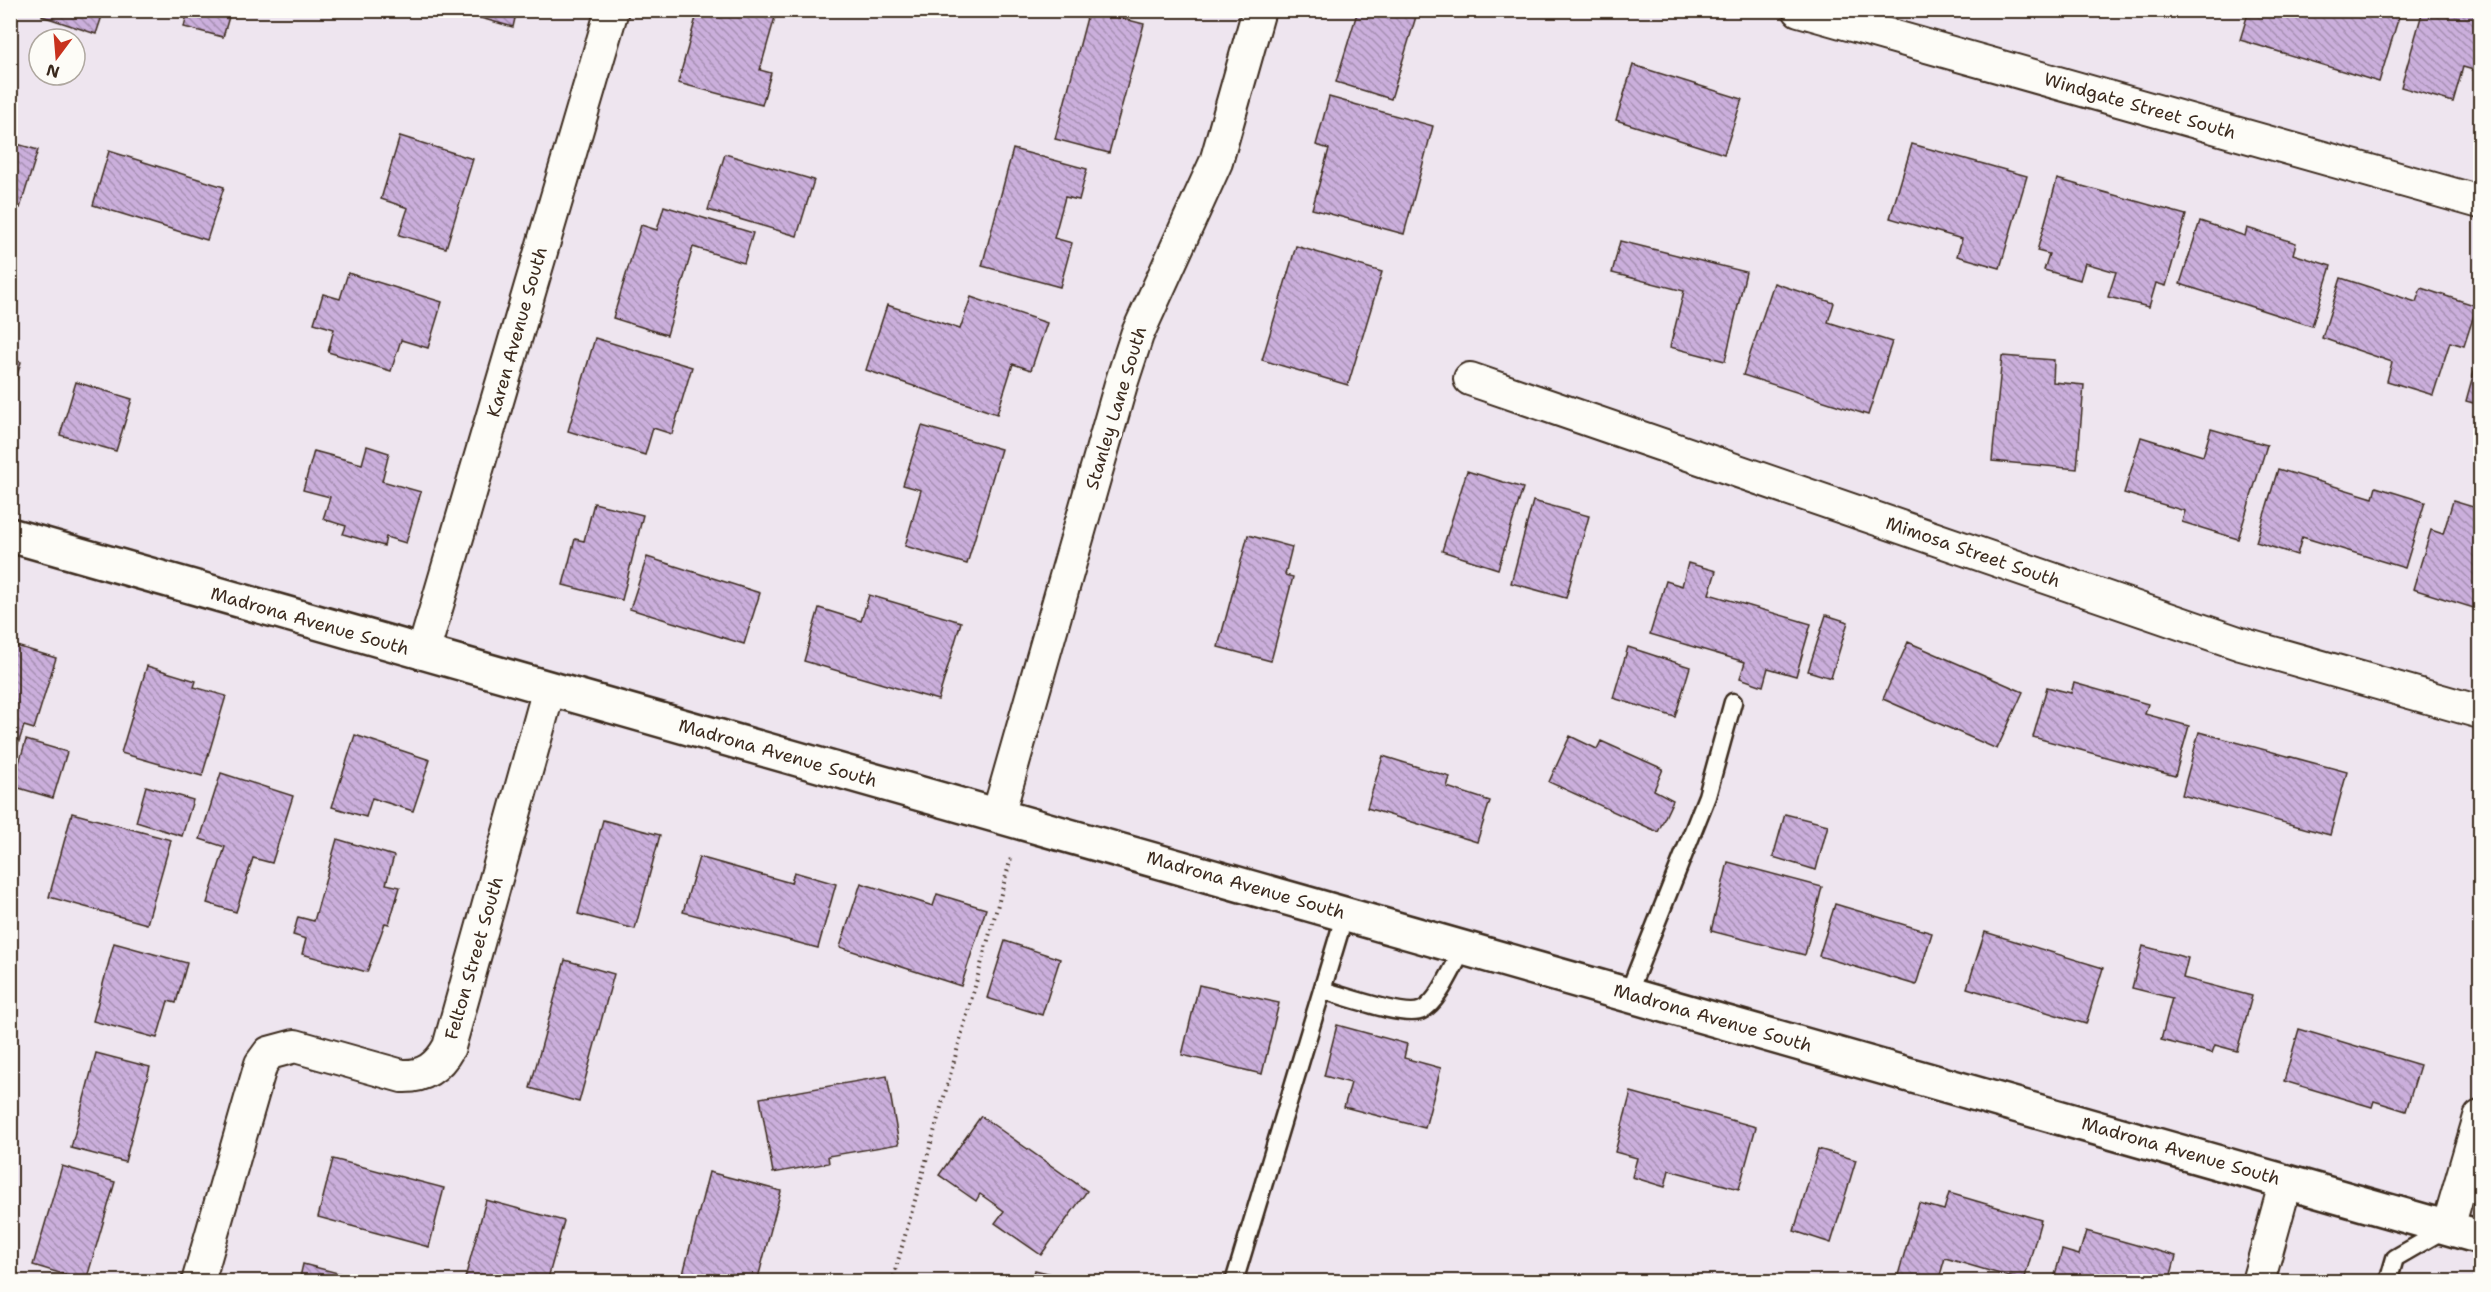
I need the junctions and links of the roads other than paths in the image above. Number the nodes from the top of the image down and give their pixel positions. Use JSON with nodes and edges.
{"nodes":[{"id":1,"x":612,"y":10,"type":"edge"},
{"id":2,"x":1259,"y":10,"type":"edge"},
{"id":3,"x":1799,"y":10,"type":"edge"},
{"id":4,"x":2481,"y":202,"type":"edge"},
{"id":5,"x":1470,"y":379,"type":"dead end"},
{"id":6,"x":10,"y":535,"type":"edge"},
{"id":7,"x":423,"y":653,"type":"junction"},
{"id":8,"x":549,"y":689,"type":"junction"},
{"id":9,"x":1733,"y":702,"type":"dead end"},
{"id":10,"x":2481,"y":712,"type":"edge"},
{"id":11,"x":1009,"y":818,"type":"junction"},
{"id":12,"x":1345,"y":914,"type":"junction"},
{"id":13,"x":1464,"y":948,"type":"junction"},
{"id":14,"x":1322,"y":990,"type":"junction"},
{"id":15,"x":1628,"y":994,"type":"junction"},
{"id":16,"x":2481,"y":1117,"type":"edge"},
{"id":17,"x":2286,"y":1181,"type":"junction"},
{"id":18,"x":2448,"y":1227,"type":"junction"},
{"id":19,"x":2481,"y":1236,"type":"edge"},
{"id":20,"x":198,"y":1281,"type":"edge"},
{"id":21,"x":1234,"y":1281,"type":"edge"},
{"id":22,"x":2258,"y":1281,"type":"edge"},
{"id":23,"x":2388,"y":1281,"type":"edge"}],
"edges":[{"from":1,"to":7,"type":"street","name":"Karen Avenue South"},
{"from":2,"to":11,"type":"street","name":"Stanley Lane South"},
{"from":3,"to":4,"type":"street","name":"Windgate Street South"},
{"from":5,"to":10,"type":"street","name":"Mimosa Street South"},
{"from":6,"to":7,"type":"main road","name":"Madrona Avenue South"},
{"from":7,"to":8,"type":"main road","name":"Madrona Avenue South"},
{"from":8,"to":11,"type":"main road","name":"Madrona Avenue South"},
{"from":8,"to":20,"type":"street","name":"Felton Street South"},
{"from":9,"to":15,"type":"lane"},
{"from":11,"to":12,"type":"main road","name":"Madrona Avenue South"},
{"from":12,"to":13,"type":"main road","name":"Madrona Avenue South"},
{"from":12,"to":14,"type":"lane"},
{"from":13,"to":14,"type":"lane"},
{"from":13,"to":15,"type":"main road","name":"Madrona Avenue South"},
{"from":14,"to":21,"type":"lane"},
{"from":15,"to":17,"type":"main road","name":"Madrona Avenue South"},
{"from":16,"to":18,"type":"street"},
{"from":17,"to":18,"type":"main road","name":"Madrona Avenue South"},
{"from":17,"to":22,"type":"street"},
{"from":18,"to":19,"type":"main road","name":"Madrona Avenue South"},
{"from":18,"to":23,"type":"lane"}]}
